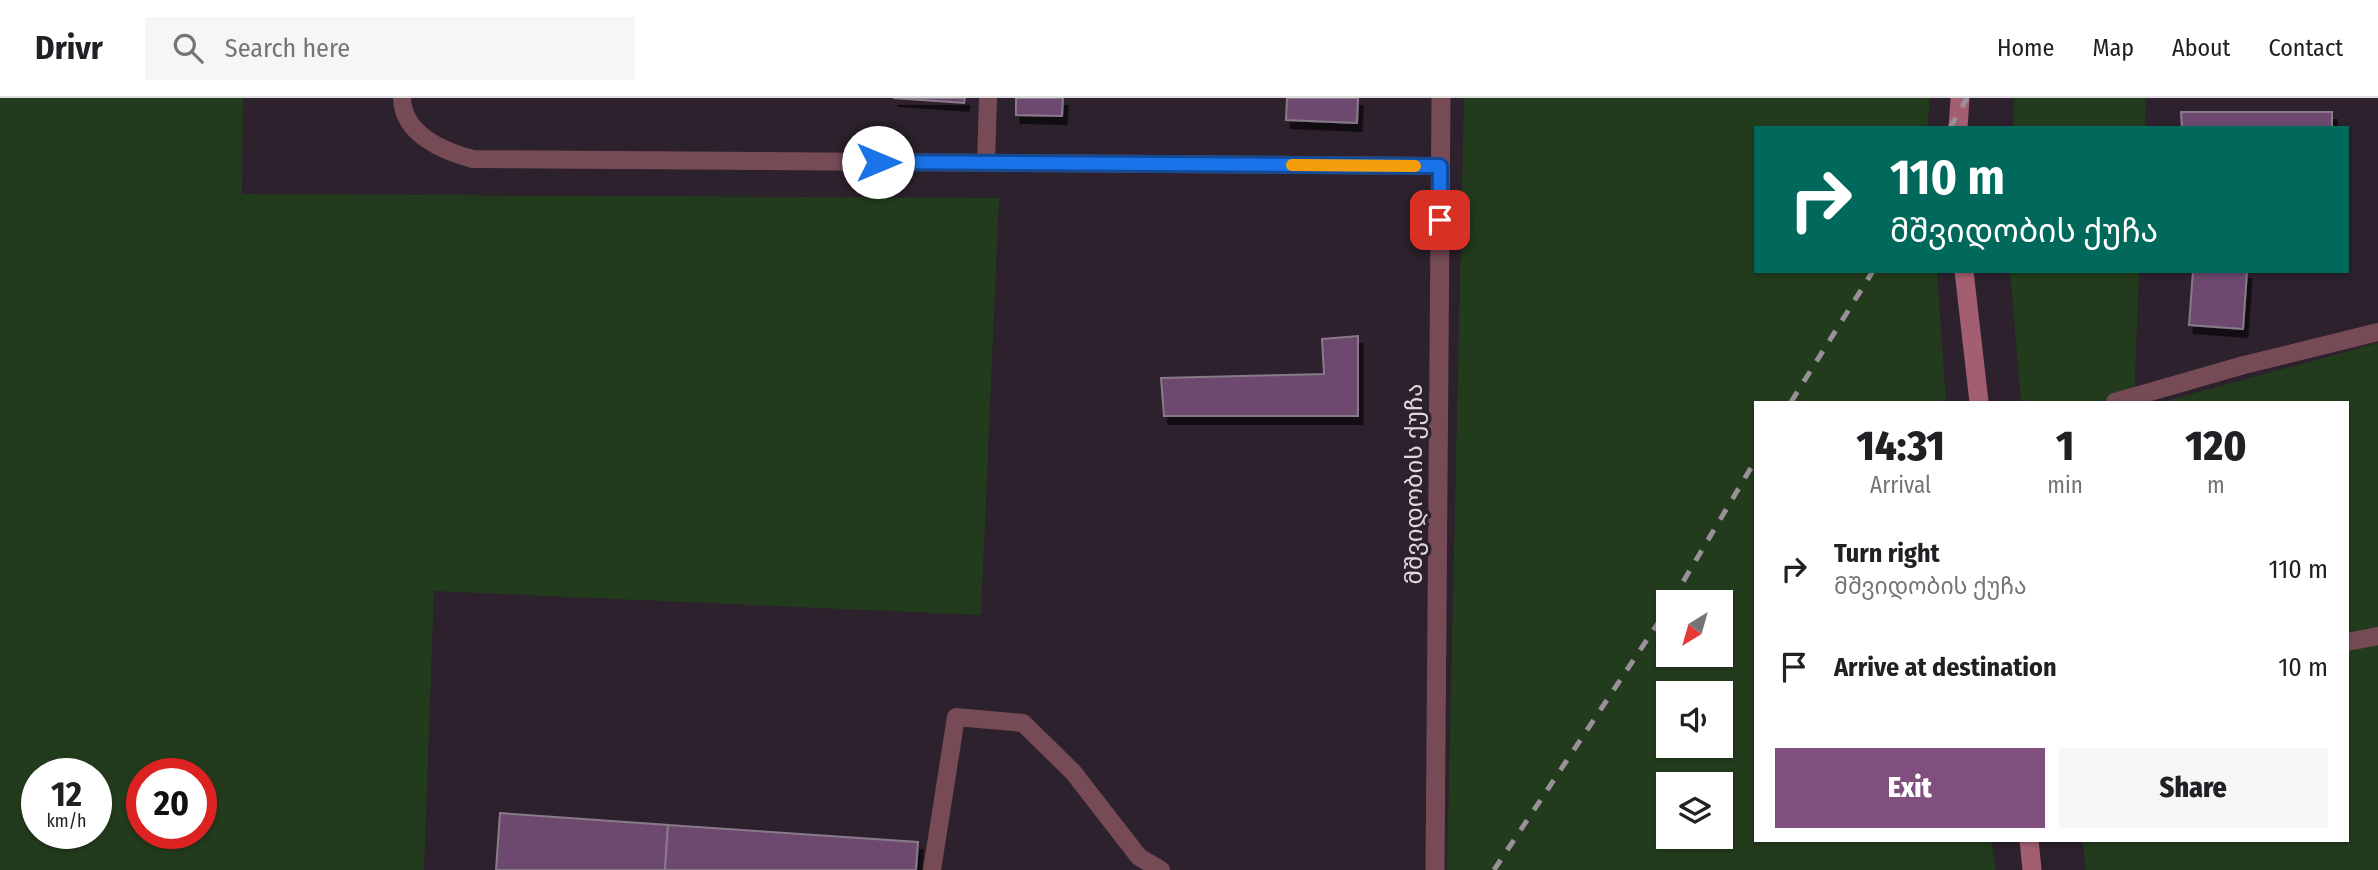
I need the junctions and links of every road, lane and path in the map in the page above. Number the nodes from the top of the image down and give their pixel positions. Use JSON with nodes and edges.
{"nodes":[{"id":1,"x":402,"y":98,"type":"edge"},
{"id":2,"x":989,"y":98,"type":"edge"},
{"id":3,"x":1441,"y":98,"type":"edge"},
{"id":4,"x":1960,"y":98,"type":"edge"},
{"id":5,"x":1958,"y":126,"type":"edge"},
{"id":6,"x":986,"y":163,"type":"junction"},
{"id":7,"x":1440,"y":166,"type":"junction"},
{"id":8,"x":1964,"y":273,"type":"edge"},
{"id":9,"x":2378,"y":332,"type":"edge"},
{"id":10,"x":1979,"y":401,"type":"edge"},
{"id":11,"x":2118,"y":401,"type":"edge"},
{"id":12,"x":2378,"y":636,"type":"edge"},
{"id":13,"x":2349,"y":642,"type":"edge"},
{"id":14,"x":2029,"y":842,"type":"edge"},
{"id":15,"x":932,"y":870,"type":"edge"},
{"id":16,"x":1161,"y":870,"type":"edge"},
{"id":17,"x":1435,"y":870,"type":"edge"},
{"id":18,"x":2032,"y":870,"type":"edge"}],
"edges":[{"from":1,"to":6,"type":"lane"},
{"from":2,"to":6,"type":"lane"},
{"from":3,"to":7,"type":"street","name":"მშვიდობის ქუჩა"},
{"from":4,"to":5,"type":"main road"},
{"from":6,"to":7,"type":"lane"},
{"from":7,"to":17,"type":"street","name":"მშვიდობის ქუჩა"},
{"from":8,"to":10,"type":"main road"},
{"from":9,"to":11,"type":"lane"},
{"from":12,"to":13,"type":"lane"},
{"from":14,"to":18,"type":"main road"},
{"from":15,"to":16,"type":"lane"}]}
